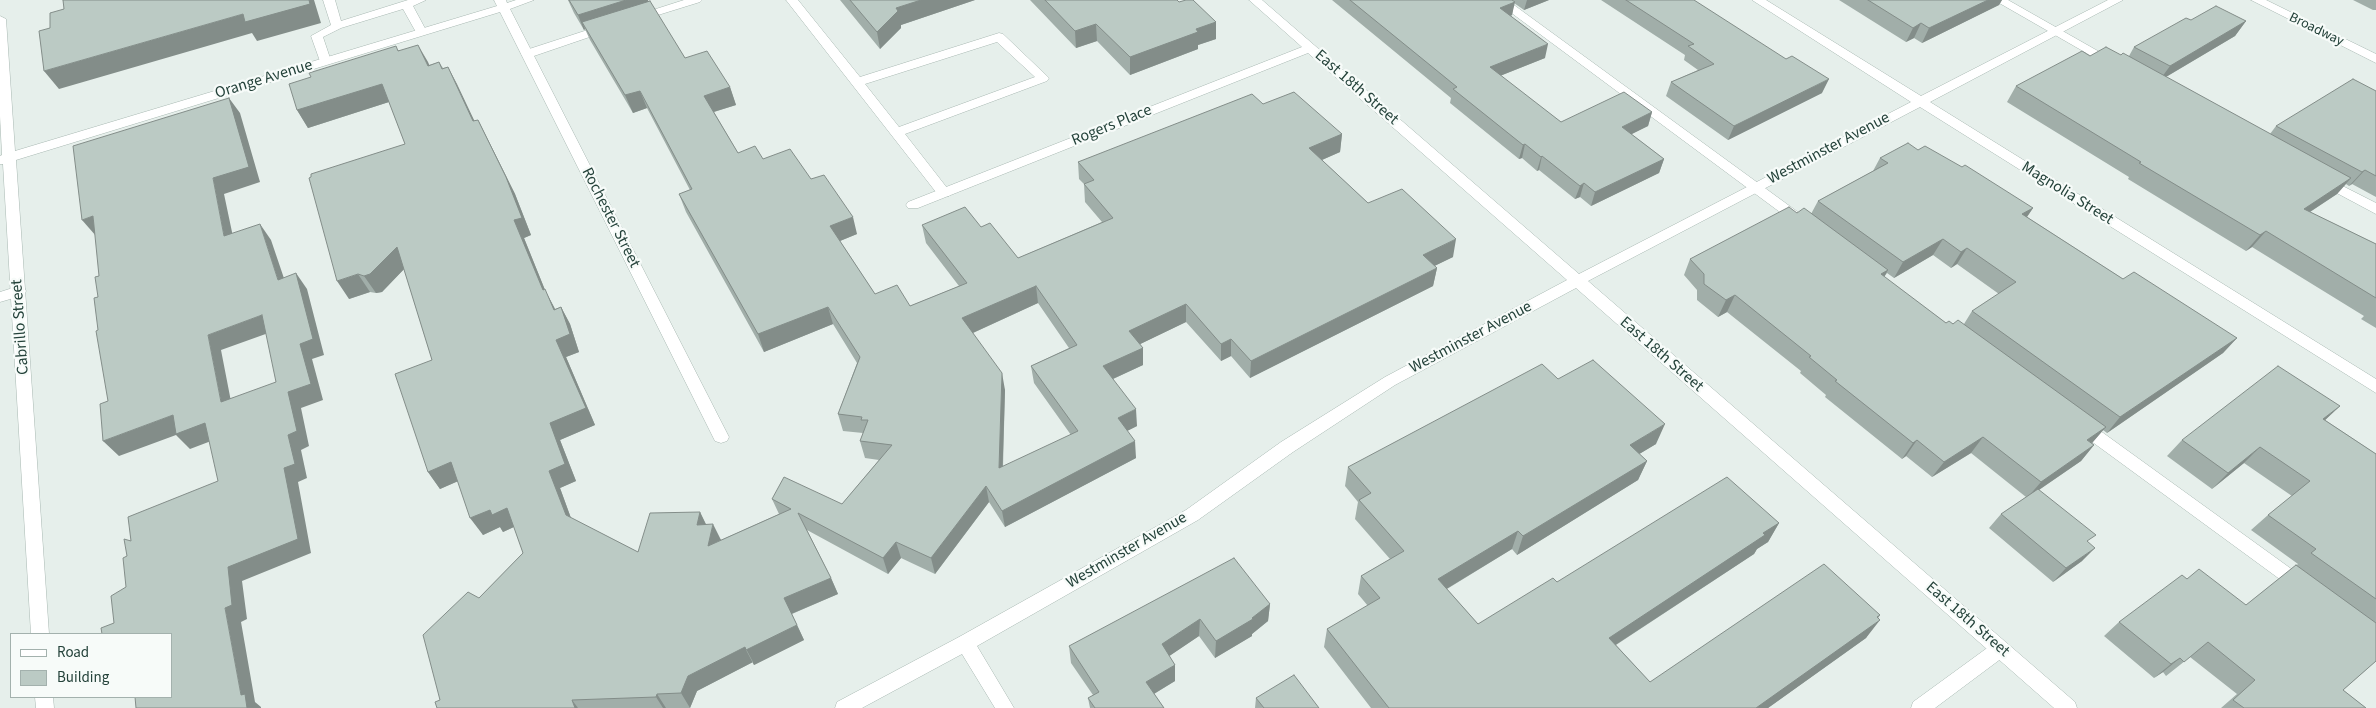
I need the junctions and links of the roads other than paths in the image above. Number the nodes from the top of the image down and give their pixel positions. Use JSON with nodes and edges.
{"nodes":[{"id":1,"x":329,"y":0,"type":"edge"},
{"id":2,"x":420,"y":0,"type":"edge"},
{"id":3,"x":528,"y":0,"type":"edge"},
{"id":4,"x":696,"y":0,"type":"edge"},
{"id":5,"x":792,"y":0,"type":"edge"},
{"id":6,"x":1255,"y":0,"type":"edge"},
{"id":7,"x":1500,"y":0,"type":"edge"},
{"id":8,"x":1758,"y":0,"type":"edge"},
{"id":9,"x":2000,"y":0,"type":"edge"},
{"id":10,"x":2117,"y":0,"type":"edge"},
{"id":11,"x":2257,"y":0,"type":"edge"},
{"id":12,"x":406,"y":4,"type":"junction"},
{"id":13,"x":502,"y":4,"type":"edge"},
{"id":14,"x":0,"y":19,"type":"edge"},
{"id":15,"x":337,"y":26,"type":"junction"},
{"id":16,"x":2056,"y":31,"type":"junction"},
{"id":17,"x":420,"y":32,"type":"junction"},
{"id":18,"x":1310,"y":48,"type":"junction"},
{"id":19,"x":527,"y":54,"type":"junction"},
{"id":20,"x":2376,"y":59,"type":"edge"},
{"id":21,"x":325,"y":61,"type":"junction"},
{"id":22,"x":2126,"y":70,"type":"edge"},
{"id":23,"x":858,"y":82,"type":"junction"},
{"id":24,"x":1920,"y":102,"type":"junction"},
{"id":25,"x":898,"y":132,"type":"junction"},
{"id":26,"x":5,"y":158,"type":"edge"},
{"id":27,"x":2316,"y":176,"type":"edge"},
{"id":28,"x":1755,"y":188,"type":"junction"},
{"id":29,"x":944,"y":192,"type":"junction"},
{"id":30,"x":913,"y":205,"type":"dead end"},
{"id":31,"x":2376,"y":210,"type":"edge"},
{"id":32,"x":1811,"y":229,"type":"edge"},
{"id":33,"x":1576,"y":281,"type":"junction"},
{"id":34,"x":19,"y":291,"type":"junction"},
{"id":35,"x":0,"y":297,"type":"edge"},
{"id":36,"x":2376,"y":387,"type":"edge"},
{"id":37,"x":2070,"y":417,"type":"edge"},
{"id":38,"x":720,"y":437,"type":"dead end"},
{"id":39,"x":2312,"y":593,"type":"edge"},
{"id":40,"x":40,"y":633,"type":"edge"},
{"id":41,"x":965,"y":643,"type":"junction"},
{"id":42,"x":2000,"y":649,"type":"junction"},
{"id":43,"x":844,"y":708,"type":"edge"},
{"id":44,"x":1005,"y":708,"type":"edge"},
{"id":45,"x":1920,"y":708,"type":"edge"},
{"id":46,"x":2068,"y":708,"type":"edge"}],
"edges":[{"from":1,"to":15,"type":"street"},
{"from":2,"to":12,"type":"street"},
{"from":3,"to":13,"type":"street","name":"Orange Avenue"},
{"from":4,"to":19,"type":"street"},
{"from":5,"to":23,"type":"street"},
{"from":6,"to":18,"type":"street","name":"East 18th Street"},
{"from":7,"to":28,"type":"street"},
{"from":8,"to":24,"type":"street","name":"Magnolia Street"},
{"from":9,"to":16,"type":"street"},
{"from":10,"to":16,"type":"street","name":"Westminster Avenue"},
{"from":11,"to":20,"type":"street","name":"Broadway"},
{"from":12,"to":15,"type":"street"},
{"from":12,"to":17,"type":"street"},
{"from":13,"to":17,"type":"street","name":"Orange Avenue"},
{"from":13,"to":19,"type":"street","name":"Rochester Street"},
{"from":14,"to":26,"type":"street","name":"Cabrillo Street"},
{"from":15,"to":21,"type":"street"},
{"from":16,"to":22,"type":"street"},
{"from":16,"to":24,"type":"street","name":"Westminster Avenue"},
{"from":17,"to":21,"type":"street","name":"Orange Avenue"},
{"from":18,"to":29,"type":"street","name":"Rogers Place"},
{"from":18,"to":33,"type":"street","name":"East 18th Street"},
{"from":19,"to":38,"type":"street","name":"Rochester Street"},
{"from":21,"to":26,"type":"street","name":"Orange Avenue"},
{"from":23,"to":25,"type":"street"},
{"from":23,"to":25,"type":"street"},
{"from":24,"to":28,"type":"street","name":"Westminster Avenue"},
{"from":24,"to":36,"type":"street","name":"Magnolia Street"},
{"from":25,"to":29,"type":"street"},
{"from":26,"to":34,"type":"street","name":"Cabrillo Street"},
{"from":27,"to":31,"type":"street"},
{"from":28,"to":32,"type":"street"},
{"from":28,"to":33,"type":"street","name":"Westminster Avenue"},
{"from":29,"to":30,"type":"street","name":"Rogers Place"},
{"from":33,"to":41,"type":"street","name":"Westminster Avenue"},
{"from":33,"to":42,"type":"street","name":"East 18th Street"},
{"from":34,"to":35,"type":"street"},
{"from":34,"to":40,"type":"street","name":"Cabrillo Street"},
{"from":37,"to":39,"type":"street"},
{"from":41,"to":43,"type":"street","name":"Westminster Avenue"},
{"from":41,"to":44,"type":"street"},
{"from":42,"to":45,"type":"street"},
{"from":42,"to":46,"type":"street","name":"East 18th Street"}]}
